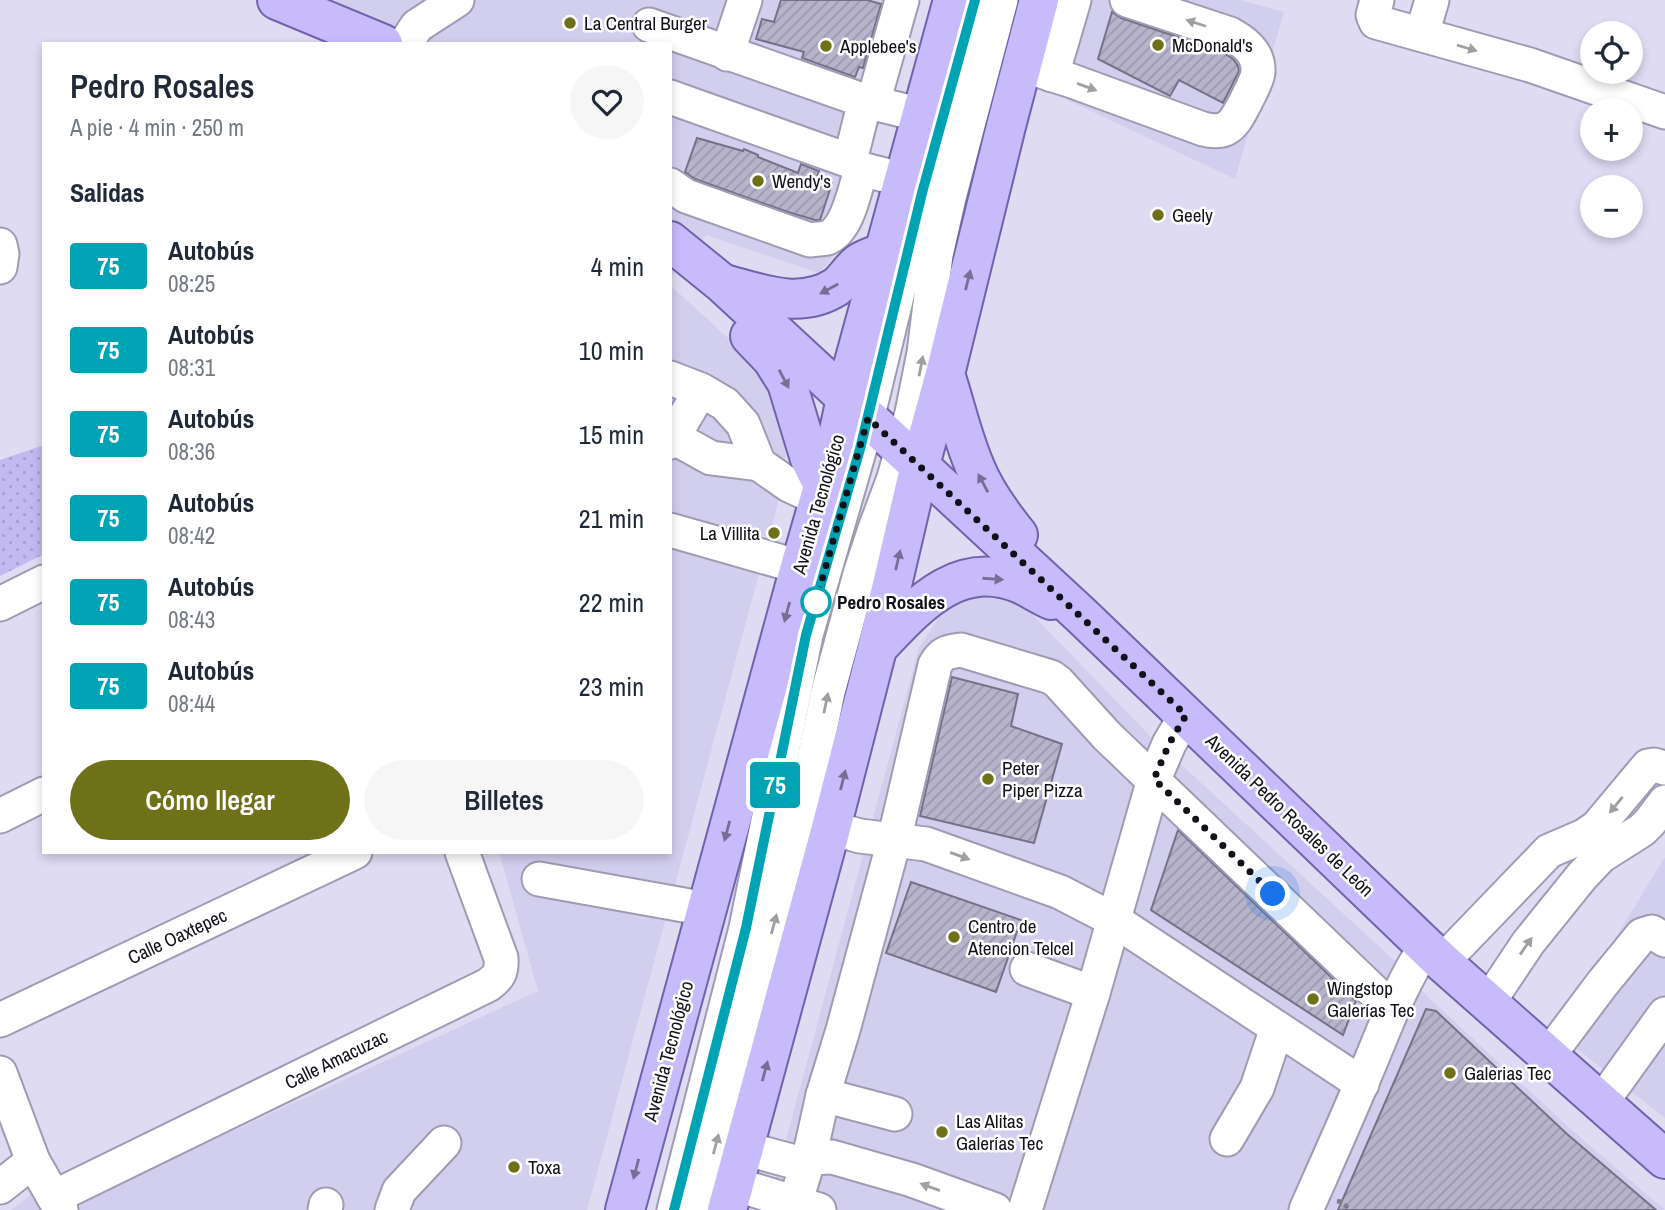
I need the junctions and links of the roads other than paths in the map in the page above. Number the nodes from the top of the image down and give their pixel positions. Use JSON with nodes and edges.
{"nodes":[{"id":1,"x":277,"y":0,"type":"edge"},
{"id":2,"x":457,"y":0,"type":"edge"},
{"id":3,"x":745,"y":0,"type":"edge"},
{"id":4,"x":902,"y":0,"type":"edge"},
{"id":5,"x":956,"y":0,"type":"edge"},
{"id":6,"x":1001,"y":0,"type":"edge"},
{"id":7,"x":1019,"y":0,"type":"edge"},
{"id":8,"x":1039,"y":0,"type":"edge"},
{"id":9,"x":1074,"y":0,"type":"edge"},
{"id":10,"x":1127,"y":0,"type":"edge"},
{"id":11,"x":1377,"y":0,"type":"edge"},
{"id":12,"x":1432,"y":0,"type":"edge"},
{"id":13,"x":327,"y":21,"type":"edge"},
{"id":14,"x":650,"y":23,"type":"edge"},
{"id":15,"x":1422,"y":34,"type":"junction"},
{"id":16,"x":378,"y":42,"type":"edge"},
{"id":17,"x":406,"y":42,"type":"edge"},
{"id":18,"x":727,"y":54,"type":"junction"},
{"id":19,"x":1037,"y":70,"type":"junction"},
{"id":20,"x":672,"y":97,"type":"edge"},
{"id":21,"x":869,"y":102,"type":"junction"},
{"id":22,"x":1665,"y":111,"type":"edge"},
{"id":23,"x":922,"y":115,"type":"junction"},
{"id":24,"x":1006,"y":126,"type":"junction"},
{"id":25,"x":855,"y":165,"type":"junction"},
{"id":26,"x":904,"y":180,"type":"junction"},
{"id":27,"x":672,"y":186,"type":"edge"},
{"id":28,"x":672,"y":243,"type":"edge"},
{"id":29,"x":0,"y":246,"type":"edge"},
{"id":30,"x":884,"y":252,"type":"junction"},
{"id":31,"x":0,"y":267,"type":"edge"},
{"id":32,"x":723,"y":284,"type":"junction"},
{"id":33,"x":945,"y":374,"type":"junction"},
{"id":34,"x":672,"y":379,"type":"edge"},
{"id":35,"x":701,"y":390,"type":"junction"},
{"id":36,"x":857,"y":408,"type":"junction"},
{"id":37,"x":672,"y":435,"type":"edge"},
{"id":38,"x":672,"y":438,"type":"edge"},
{"id":39,"x":911,"y":457,"type":"junction"},
{"id":40,"x":759,"y":464,"type":"junction"},
{"id":41,"x":821,"y":492,"type":"junction"},
{"id":42,"x":672,"y":532,"type":"edge"},
{"id":43,"x":800,"y":567,"type":"junction"},
{"id":44,"x":42,"y":583,"type":"edge"},
{"id":45,"x":0,"y":604,"type":"edge"},
{"id":46,"x":1082,"y":616,"type":"junction"},
{"id":47,"x":877,"y":649,"type":"junction"},
{"id":48,"x":1186,"y":715,"type":"junction"},
{"id":49,"x":1665,"y":768,"type":"edge"},
{"id":50,"x":1154,"y":779,"type":"junction"},
{"id":51,"x":42,"y":795,"type":"edge"},
{"id":52,"x":1665,"y":802,"type":"edge"},
{"id":53,"x":0,"y":816,"type":"edge"},
{"id":54,"x":831,"y":828,"type":"junction"},
{"id":55,"x":894,"y":841,"type":"junction"},
{"id":56,"x":1593,"y":846,"type":"junction"},
{"id":57,"x":351,"y":854,"type":"edge"},
{"id":58,"x":463,"y":854,"type":"edge"},
{"id":59,"x":539,"y":879,"type":"dead end"},
{"id":60,"x":706,"y":909,"type":"junction"},
{"id":61,"x":1114,"y":919,"type":"junction"},
{"id":62,"x":1665,"y":940,"type":"edge"},
{"id":63,"x":1434,"y":954,"type":"junction"},
{"id":64,"x":1027,"y":969,"type":"dead end"},
{"id":65,"x":1093,"y":993,"type":"junction"},
{"id":66,"x":1488,"y":1003,"type":"junction"},
{"id":67,"x":1392,"y":1009,"type":"junction"},
{"id":68,"x":1665,"y":1014,"type":"edge"},
{"id":69,"x":0,"y":1020,"type":"edge"},
{"id":70,"x":1277,"y":1028,"type":"junction"},
{"id":71,"x":1548,"y":1056,"type":"junction"},
{"id":72,"x":0,"y":1073,"type":"edge"},
{"id":73,"x":1362,"y":1084,"type":"junction"},
{"id":74,"x":823,"y":1095,"type":"junction"},
{"id":75,"x":1601,"y":1103,"type":"junction"},
{"id":76,"x":895,"y":1114,"type":"dead end"},
{"id":77,"x":1227,"y":1139,"type":"dead end"},
{"id":78,"x":444,"y":1143,"type":"dead end"},
{"id":79,"x":743,"y":1148,"type":"junction"},
{"id":80,"x":809,"y":1158,"type":"junction"},
{"id":81,"x":1665,"y":1159,"type":"edge"},
{"id":82,"x":33,"y":1161,"type":"junction"},
{"id":83,"x":0,"y":1187,"type":"edge"},
{"id":84,"x":731,"y":1197,"type":"edge"},
{"id":85,"x":58,"y":1203,"type":"edge"},
{"id":86,"x":802,"y":1207,"type":"edge"},
{"id":87,"x":392,"y":1210,"type":"edge"},
{"id":88,"x":625,"y":1210,"type":"edge"},
{"id":89,"x":674,"y":1210,"type":"edge"},
{"id":90,"x":698,"y":1210,"type":"edge"},
{"id":91,"x":995,"y":1210,"type":"edge"},
{"id":92,"x":1025,"y":1210,"type":"edge"},
{"id":93,"x":1306,"y":1210,"type":"edge"}],
"edges":[{"from":1,"to":13,"type":"main road"},
{"from":2,"to":17,"type":"street"},
{"from":3,"to":18,"type":"street"},
{"from":4,"to":21,"type":"street"},
{"from":5,"to":23,"type":"main road","name":"Avenida Tecnológico"},
{"from":5,"to":36,"type":"street"},
{"from":39,"to":6,"type":"street","one_way":true},
{"from":7,"to":24,"type":"main road"},
{"from":8,"to":19,"type":"main road"},
{"from":9,"to":19,"type":"street"},
{"from":19,"to":10,"type":"street","one_way":true},
{"from":11,"to":15,"type":"street"},
{"from":12,"to":15,"type":"street"},
{"from":13,"to":16,"type":"main road"},
{"from":14,"to":18,"type":"street"},
{"from":15,"to":22,"type":"street","one_way":true},
{"from":18,"to":21,"type":"street"},
{"from":19,"to":24,"type":"main road"},
{"from":20,"to":25,"type":"street"},
{"from":21,"to":23,"type":"street"},
{"from":21,"to":25,"type":"street"},
{"from":23,"to":26,"type":"main road","name":"Avenida Tecnológico"},
{"from":33,"to":24,"type":"main road","one_way":true},
{"from":25,"to":26,"type":"street"},
{"from":25,"to":27,"type":"street"},
{"from":26,"to":30,"type":"main road","name":"Avenida Tecnológico"},
{"from":28,"to":32,"type":"main road","name":"Avenida Pedro Rosales de León"},
{"from":29,"to":31,"type":"street"},
{"from":30,"to":32,"type":"main road","one_way":true},
{"from":30,"to":36,"type":"main road","name":"Avenida Tecnológico"},
{"from":32,"to":36,"type":"main road","name":"Avenida Pedro Rosales de León"},
{"from":32,"to":41,"type":"main road","one_way":true},
{"from":33,"to":39,"type":"main road"},
{"from":46,"to":33,"type":"main road","one_way":true},
{"from":34,"to":35,"type":"street"},
{"from":35,"to":37,"type":"street"},
{"from":35,"to":40,"type":"street"},
{"from":36,"to":39,"type":"main road","name":"Avenida Pedro Rosales de León"},
{"from":36,"to":41,"type":"main road","name":"Avenida Tecnológico"},
{"from":36,"to":89,"type":"street"},
{"from":38,"to":40,"type":"street"},
{"from":39,"to":46,"type":"main road","name":"Avenida Pedro Rosales de León"},
{"from":47,"to":39,"type":"main road","one_way":true},
{"from":90,"to":39,"type":"street","one_way":true},
{"from":40,"to":41,"type":"street"},
{"from":41,"to":43,"type":"main road","name":"Avenida Tecnológico"},
{"from":42,"to":43,"type":"street"},
{"from":43,"to":60,"type":"main road","name":"Avenida Tecnológico","one_way":true},
{"from":44,"to":45,"type":"street"},
{"from":47,"to":46,"type":"main road","one_way":true},
{"from":46,"to":48,"type":"main road","name":"Avenida Pedro Rosales de León"},
{"from":54,"to":47,"type":"main road","one_way":true},
{"from":48,"to":50,"type":"street"},
{"from":48,"to":63,"type":"main road","name":"Avenida Pedro Rosales de León"},
{"from":49,"to":56,"type":"street","one_way":true},
{"from":50,"to":55,"type":"street"},
{"from":50,"to":61,"type":"street"},
{"from":50,"to":67,"type":"street"},
{"from":51,"to":53,"type":"street"},
{"from":52,"to":56,"type":"street"},
{"from":54,"to":55,"type":"street"},
{"from":79,"to":54,"type":"main road","one_way":true},
{"from":55,"to":61,"type":"street","one_way":true},
{"from":55,"to":74,"type":"street"},
{"from":56,"to":63,"type":"street"},
{"from":66,"to":56,"type":"street","one_way":true},
{"from":57,"to":69,"type":"street","name":"Calle Oaxtepec"},
{"from":58,"to":85,"type":"street","name":"Calle Amacuzac"},
{"from":59,"to":60,"type":"street"},
{"from":60,"to":88,"type":"main road","name":"Avenida Tecnológico","one_way":true},
{"from":61,"to":65,"type":"street"},
{"from":61,"to":70,"type":"street"},
{"from":62,"to":71,"type":"street"},
{"from":63,"to":66,"type":"main road","name":"Avenida Pedro Rosales de León"},
{"from":63,"to":67,"type":"street"},
{"from":64,"to":65,"type":"street"},
{"from":65,"to":92,"type":"street"},
{"from":66,"to":71,"type":"main road","name":"Avenida Pedro Rosales de León"},
{"from":67,"to":73,"type":"street"},
{"from":68,"to":75,"type":"street"},
{"from":70,"to":73,"type":"street"},
{"from":70,"to":77,"type":"street"},
{"from":71,"to":75,"type":"main road","name":"Avenida Pedro Rosales de León"},
{"from":72,"to":82,"type":"street"},
{"from":73,"to":93,"type":"street"},
{"from":74,"to":76,"type":"street"},
{"from":74,"to":80,"type":"street"},
{"from":75,"to":81,"type":"main road","name":"Avenida Pedro Rosales de León"},
{"from":78,"to":87,"type":"street"},
{"from":79,"to":80,"type":"street"},
{"from":79,"to":84,"type":"main road"},
{"from":80,"to":86,"type":"street"},
{"from":91,"to":80,"type":"street","one_way":true},
{"from":82,"to":83,"type":"street"},
{"from":82,"to":85,"type":"street"},
{"from":84,"to":86,"type":"street"}]}
